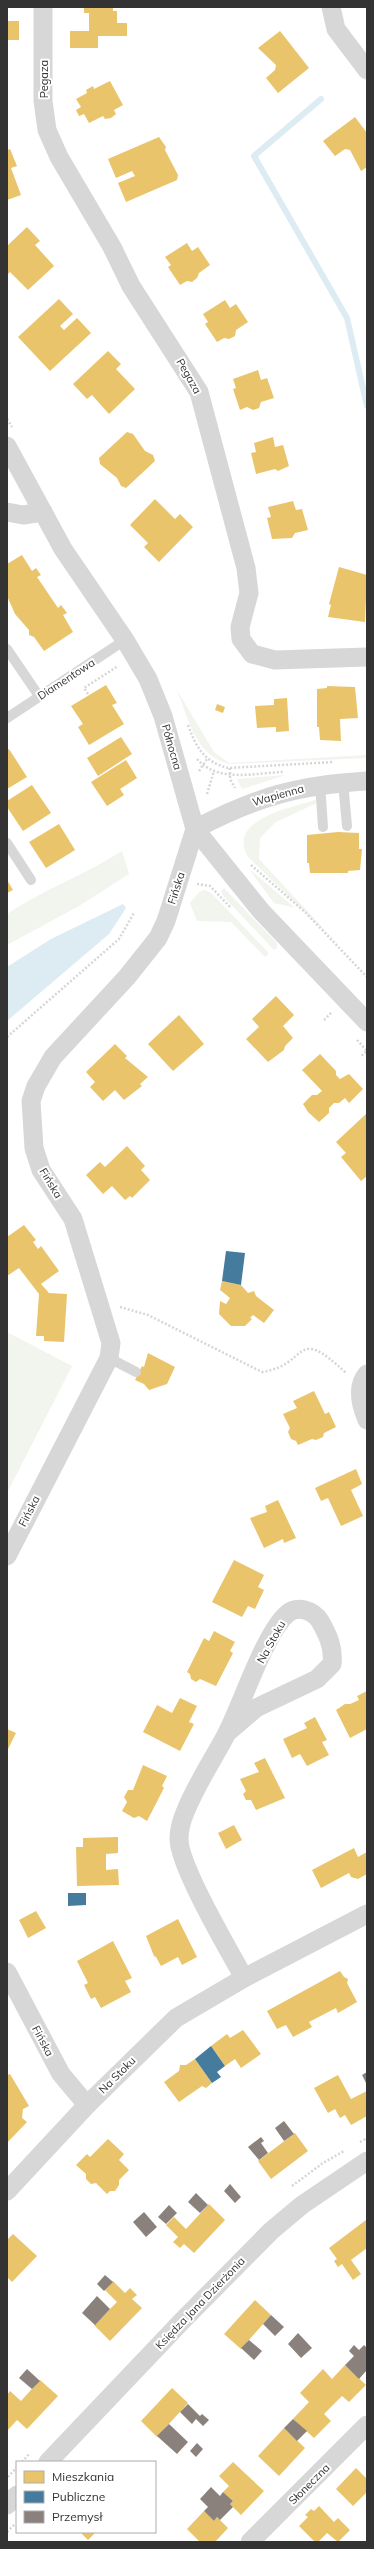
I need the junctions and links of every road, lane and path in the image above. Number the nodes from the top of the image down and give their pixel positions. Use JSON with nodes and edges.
{"nodes":[{"id":1,"x":44,"y":7,"type":"edge"},
{"id":2,"x":331,"y":7,"type":"edge"},
{"id":3,"x":367,"y":70,"type":"edge"},
{"id":4,"x":7,"y":446,"type":"edge"},
{"id":5,"x":7,"y":512,"type":"edge"},
{"id":6,"x":43,"y":512,"type":"junction"},
{"id":7,"x":125,"y":640,"type":"junction"},
{"id":8,"x":7,"y":649,"type":"edge"},
{"id":9,"x":367,"y":657,"type":"edge"},
{"id":10,"x":124,"y":663,"type":"dead end"},
{"id":11,"x":88,"y":694,"type":"dead end"},
{"id":12,"x":39,"y":696,"type":"junction"},
{"id":13,"x":7,"y":718,"type":"edge"},
{"id":14,"x":186,"y":719,"type":"dead end"},
{"id":15,"x":193,"y":754,"type":"dead end"},
{"id":16,"x":207,"y":759,"type":"junction"},
{"id":17,"x":337,"y":762,"type":"dead end"},
{"id":18,"x":203,"y":765,"type":"junction"},
{"id":19,"x":230,"y":768,"type":"junction"},
{"id":20,"x":289,"y":771,"type":"dead end"},
{"id":21,"x":229,"y":774,"type":"junction"},
{"id":22,"x":195,"y":777,"type":"dead end"},
{"id":23,"x":367,"y":780,"type":"edge"},
{"id":24,"x":343,"y":782,"type":"junction"},
{"id":25,"x":320,"y":784,"type":"junction"},
{"id":26,"x":236,"y":792,"type":"dead end"},
{"id":27,"x":347,"y":826,"type":"dead end"},
{"id":28,"x":323,"y":827,"type":"dead end"},
{"id":29,"x":195,"y":829,"type":"junction"},
{"id":30,"x":7,"y":843,"type":"edge"},
{"id":31,"x":247,"y":862,"type":"dead end"},
{"id":32,"x":31,"y":880,"type":"dead end"},
{"id":33,"x":134,"y":913,"type":"dead end"},
{"id":34,"x":367,"y":977,"type":"edge"},
{"id":35,"x":331,"y":1013,"type":"dead end"},
{"id":36,"x":324,"y":1020,"type":"dead end"},
{"id":37,"x":367,"y":1022,"type":"edge"},
{"id":38,"x":7,"y":1038,"type":"edge"},
{"id":39,"x":367,"y":1051,"type":"edge"},
{"id":40,"x":360,"y":1057,"type":"dead end"},
{"id":41,"x":100,"y":1301,"type":"junction"},
{"id":42,"x":109,"y":1358,"type":"junction"},
{"id":43,"x":136,"y":1372,"type":"dead end"},
{"id":44,"x":364,"y":1381,"type":"edge"},
{"id":45,"x":367,"y":1420,"type":"edge"},
{"id":46,"x":7,"y":1556,"type":"edge"},
{"id":47,"x":228,"y":1732,"type":"junction"},
{"id":48,"x":367,"y":1914,"type":"edge"},
{"id":49,"x":7,"y":1972,"type":"edge"},
{"id":50,"x":244,"y":1978,"type":"junction"},
{"id":51,"x":87,"y":2105,"type":"junction"},
{"id":52,"x":367,"y":2161,"type":"edge"},
{"id":53,"x":7,"y":2192,"type":"edge"},
{"id":54,"x":367,"y":2425,"type":"edge"},
{"id":55,"x":49,"y":2461,"type":"edge"},
{"id":56,"x":16,"y":2468,"type":"edge"},
{"id":57,"x":7,"y":2477,"type":"edge"},
{"id":58,"x":16,"y":2496,"type":"edge"},
{"id":59,"x":7,"y":2506,"type":"edge"},
{"id":60,"x":16,"y":2523,"type":"edge"},
{"id":61,"x":7,"y":2532,"type":"edge"},
{"id":62,"x":250,"y":2542,"type":"edge"}],
"edges":[{"from":1,"to":9,"type":"street","name":"Pegaza"},
{"from":2,"to":3,"type":"street"},
{"from":4,"to":6,"type":"street","name":"Północna"},
{"from":5,"to":6,"type":"street"},
{"from":6,"to":7,"type":"street","name":"Północna"},
{"from":7,"to":12,"type":"lane","name":"Diamentowa"},
{"from":7,"to":29,"type":"street","name":"Północna"},
{"from":8,"to":12,"type":"lane"},
{"from":10,"to":11,"type":"path"},
{"from":12,"to":13,"type":"lane","name":"Diamentowa"},
{"from":14,"to":16,"type":"path"},
{"from":15,"to":18,"type":"path"},
{"from":16,"to":18,"type":"path"},
{"from":16,"to":19,"type":"path"},
{"from":17,"to":19,"type":"path"},
{"from":18,"to":21,"type":"path"},
{"from":18,"to":22,"type":"path"},
{"from":19,"to":21,"type":"path"},
{"from":20,"to":21,"type":"path"},
{"from":21,"to":26,"type":"path"},
{"from":23,"to":24,"type":"street","name":"Wapienna"},
{"from":24,"to":25,"type":"street","name":"Wapienna"},
{"from":24,"to":27,"type":"lane"},
{"from":25,"to":28,"type":"lane"},
{"from":25,"to":29,"type":"street","name":"Wapienna"},
{"from":29,"to":37,"type":"street","name":"Północna"},
{"from":29,"to":41,"type":"street","name":"Fińska"},
{"from":30,"to":32,"type":"lane"},
{"from":31,"to":34,"type":"path"},
{"from":33,"to":38,"type":"path"},
{"from":35,"to":36,"type":"path"},
{"from":39,"to":40,"type":"path"},
{"from":41,"to":42,"type":"street","name":"Fińska"},
{"from":41,"to":44,"type":"path"},
{"from":42,"to":43,"type":"lane"},
{"from":42,"to":46,"type":"street","name":"Fińska"},
{"from":44,"to":45,"type":"street"},
{"from":47,"to":47,"type":"street","name":"Na Stoku"},
{"from":47,"to":50,"type":"street","name":"Na Stoku"},
{"from":48,"to":50,"type":"street","name":"Na Stoku"},
{"from":49,"to":51,"type":"street","name":"Fińska"},
{"from":50,"to":51,"type":"street","name":"Na Stoku"},
{"from":51,"to":53,"type":"street","name":"Na Stoku"},
{"from":52,"to":55,"type":"street","name":"Księdza Jana Dzierżonia"},
{"from":54,"to":62,"type":"street","name":"Słoneczna"},
{"from":56,"to":57,"type":"path"},
{"from":58,"to":59,"type":"street"},
{"from":60,"to":61,"type":"path"}]}
